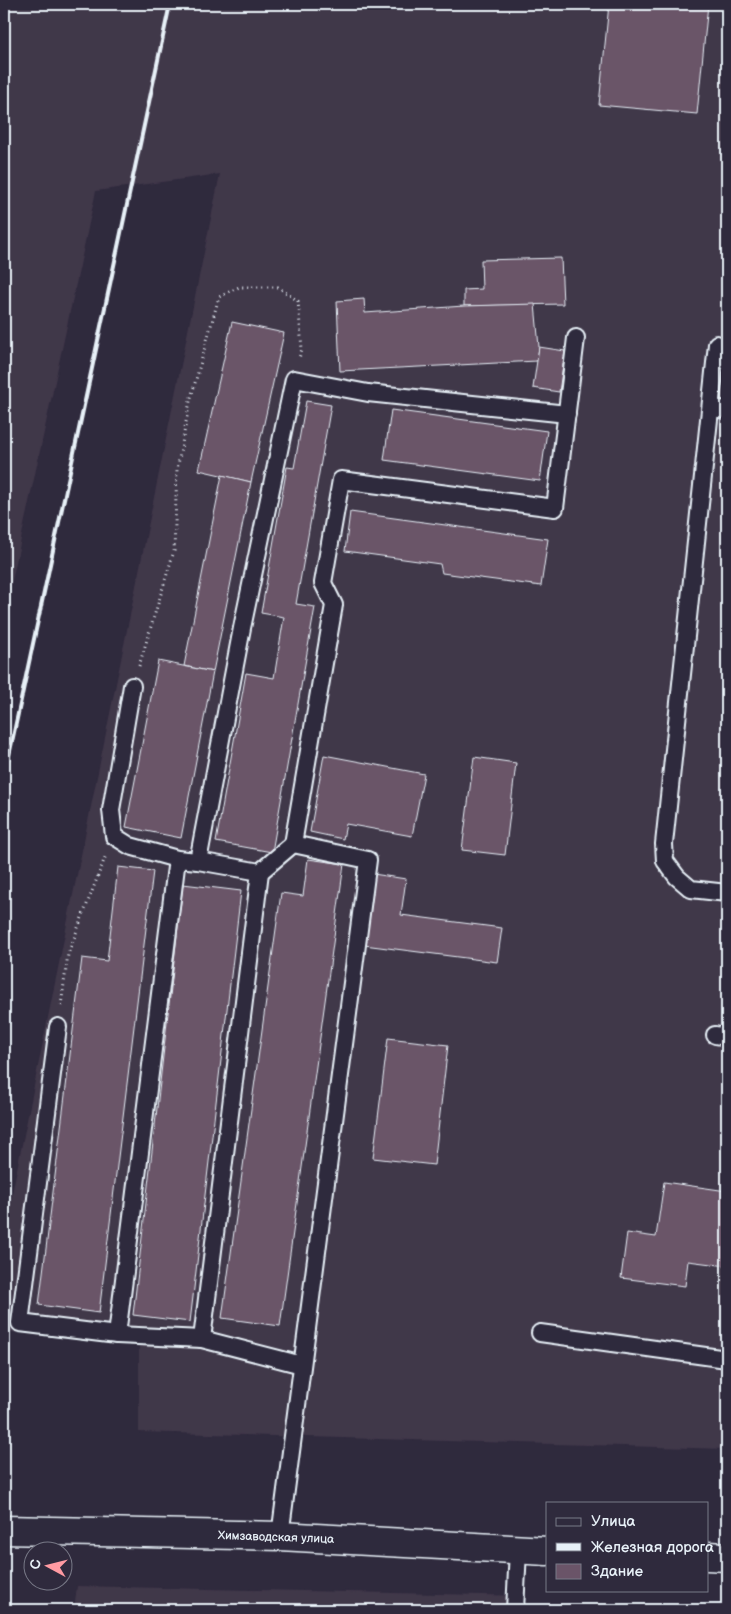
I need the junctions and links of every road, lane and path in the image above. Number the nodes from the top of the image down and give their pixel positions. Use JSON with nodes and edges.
{"nodes":[{"id":1,"x":576,"y":338,"type":"dead end"},
{"id":2,"x":717,"y":344,"type":"dead end"},
{"id":3,"x":294,"y":379,"type":"junction"},
{"id":4,"x":719,"y":409,"type":"edge"},
{"id":5,"x":566,"y":414,"type":"junction"},
{"id":6,"x":132,"y":686,"type":"joint"},
{"id":7,"x":114,"y":836,"type":"junction"},
{"id":8,"x":294,"y":844,"type":"junction"},
{"id":9,"x":177,"y":859,"type":"junction"},
{"id":10,"x":198,"y":860,"type":"junction"},
{"id":11,"x":260,"y":872,"type":"junction"},
{"id":12,"x":727,"y":893,"type":"edge"},
{"id":13,"x":58,"y":1027,"type":"joint"},
{"id":14,"x":540,"y":1333,"type":"dead end"},
{"id":15,"x":117,"y":1335,"type":"junction"},
{"id":16,"x":202,"y":1339,"type":"junction"},
{"id":17,"x":727,"y":1358,"type":"edge"},
{"id":18,"x":302,"y":1365,"type":"junction"},
{"id":19,"x":4,"y":1530,"type":"edge"},
{"id":20,"x":280,"y":1536,"type":"junction"},
{"id":21,"x":518,"y":1550,"type":"junction"},
{"id":22,"x":546,"y":1551,"type":"edge"},
{"id":23,"x":708,"y":1556,"type":"edge"},
{"id":24,"x":727,"y":1557,"type":"edge"},
{"id":25,"x":515,"y":1610,"type":"edge"}],
"edges":[{"from":1,"to":5,"type":"lane"},
{"from":2,"to":4,"type":"lane"},
{"from":3,"to":5,"type":"lane"},
{"from":3,"to":6,"type":"path"},
{"from":3,"to":10,"type":"lane"},
{"from":4,"to":12,"type":"lane"},
{"from":5,"to":8,"type":"lane"},
{"from":6,"to":7,"type":"lane"},
{"from":7,"to":9,"type":"lane"},
{"from":7,"to":13,"type":"path"},
{"from":8,"to":11,"type":"lane"},
{"from":8,"to":18,"type":"lane"},
{"from":9,"to":10,"type":"lane"},
{"from":9,"to":15,"type":"lane"},
{"from":10,"to":11,"type":"lane"},
{"from":11,"to":16,"type":"lane"},
{"from":13,"to":15,"type":"lane"},
{"from":14,"to":17,"type":"lane"},
{"from":15,"to":16,"type":"lane"},
{"from":16,"to":18,"type":"lane"},
{"from":18,"to":20,"type":"lane"},
{"from":19,"to":20,"type":"street","name":"Химзаводская улица"},
{"from":20,"to":21,"type":"street","name":"Химзаводская улица"},
{"from":21,"to":22,"type":"street","name":"Химзаводская улица"},
{"from":21,"to":25,"type":"lane"},
{"from":23,"to":24,"type":"street"}]}
